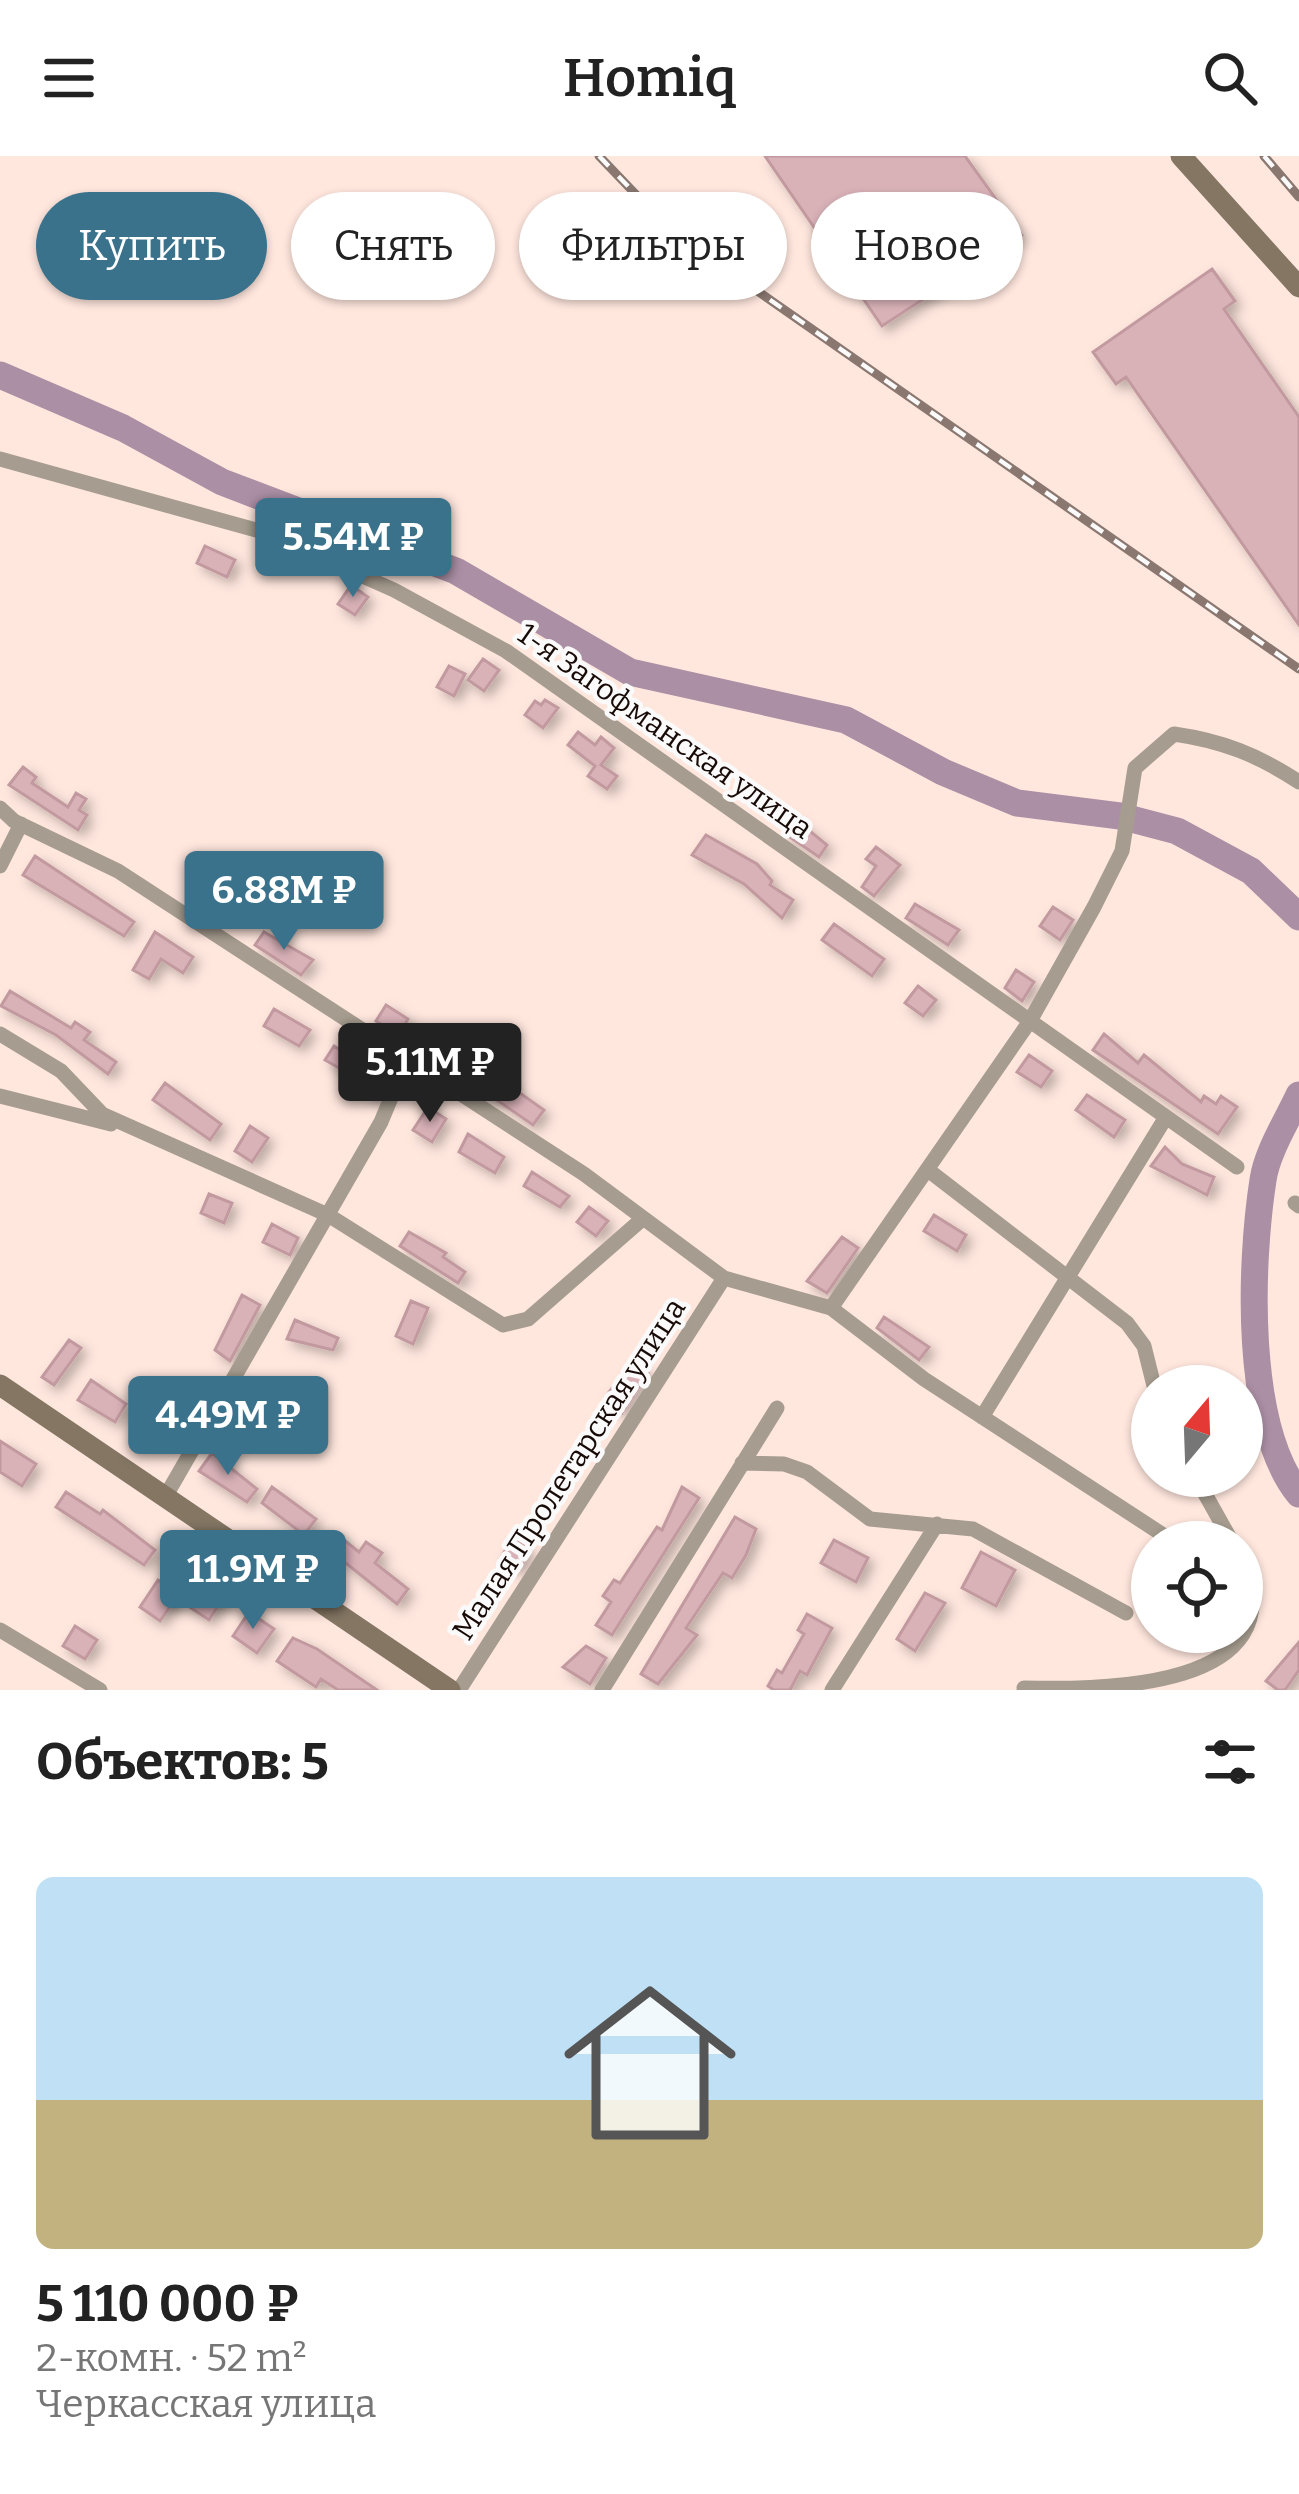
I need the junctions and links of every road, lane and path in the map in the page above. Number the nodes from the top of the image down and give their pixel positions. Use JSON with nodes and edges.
{"nodes":[{"id":1,"x":1181,"y":156,"type":"edge"},
{"id":2,"x":1299,"y":287,"type":"edge"},
{"id":3,"x":0,"y":459,"type":"edge"},
{"id":4,"x":1299,"y":782,"type":"edge"},
{"id":5,"x":0,"y":808,"type":"edge"},
{"id":6,"x":20,"y":824,"type":"junction"},
{"id":7,"x":0,"y":866,"type":"edge"},
{"id":8,"x":1030,"y":1021,"type":"junction"},
{"id":9,"x":0,"y":1034,"type":"edge"},
{"id":10,"x":407,"y":1059,"type":"junction"},
{"id":11,"x":0,"y":1096,"type":"edge"},
{"id":12,"x":1166,"y":1117,"type":"junction"},
{"id":13,"x":126,"y":1126,"type":"junction"},
{"id":14,"x":1237,"y":1167,"type":"dead end"},
{"id":15,"x":928,"y":1170,"type":"junction"},
{"id":16,"x":328,"y":1215,"type":"junction"},
{"id":17,"x":640,"y":1221,"type":"junction"},
{"id":18,"x":724,"y":1278,"type":"junction"},
{"id":19,"x":1065,"y":1278,"type":"junction"},
{"id":20,"x":831,"y":1308,"type":"junction"},
{"id":21,"x":1149,"y":1365,"type":"edge"},
{"id":22,"x":0,"y":1385,"type":"edge"},
{"id":23,"x":777,"y":1408,"type":"dead end"},
{"id":24,"x":982,"y":1417,"type":"junction"},
{"id":25,"x":742,"y":1462,"type":"junction"},
{"id":26,"x":164,"y":1499,"type":"junction"},
{"id":27,"x":1142,"y":1521,"type":"edge"},
{"id":28,"x":937,"y":1524,"type":"junction"},
{"id":29,"x":1126,"y":1613,"type":"dead end"},
{"id":30,"x":0,"y":1630,"type":"edge"},
{"id":31,"x":1232,"y":1653,"type":"edge"},
{"id":32,"x":1024,"y":1688,"type":"edge"},
{"id":33,"x":100,"y":1690,"type":"edge"},
{"id":34,"x":454,"y":1690,"type":"edge"},
{"id":35,"x":602,"y":1690,"type":"edge"},
{"id":36,"x":832,"y":1690,"type":"edge"}],
"edges":[{"from":1,"to":2,"type":"main road"},
{"from":3,"to":8,"type":"street","name":"1-я Загофманская улица"},
{"from":4,"to":8,"type":"street"},
{"from":5,"to":6,"type":"street"},
{"from":6,"to":7,"type":"street"},
{"from":6,"to":10,"type":"street"},
{"from":8,"to":12,"type":"street","name":"1-я Загофманская улица"},
{"from":8,"to":15,"type":"street"},
{"from":9,"to":13,"type":"street"},
{"from":10,"to":16,"type":"street"},
{"from":10,"to":17,"type":"street"},
{"from":11,"to":13,"type":"street"},
{"from":12,"to":14,"type":"street","name":"1-я Загофманская улица"},
{"from":12,"to":19,"type":"street"},
{"from":13,"to":16,"type":"street"},
{"from":15,"to":19,"type":"street"},
{"from":15,"to":20,"type":"street"},
{"from":16,"to":17,"type":"street"},
{"from":16,"to":26,"type":"street"},
{"from":17,"to":18,"type":"street"},
{"from":18,"to":20,"type":"street"},
{"from":18,"to":34,"type":"street","name":"Малая Пролетарская улица"},
{"from":19,"to":21,"type":"street"},
{"from":19,"to":24,"type":"street"},
{"from":20,"to":24,"type":"street"},
{"from":22,"to":26,"type":"main road"},
{"from":23,"to":25,"type":"street"},
{"from":24,"to":27,"type":"street"},
{"from":25,"to":28,"type":"street"},
{"from":25,"to":35,"type":"street"},
{"from":26,"to":34,"type":"main road"},
{"from":28,"to":29,"type":"street"},
{"from":28,"to":36,"type":"street"},
{"from":30,"to":33,"type":"street"},
{"from":31,"to":32,"type":"street"}]}
